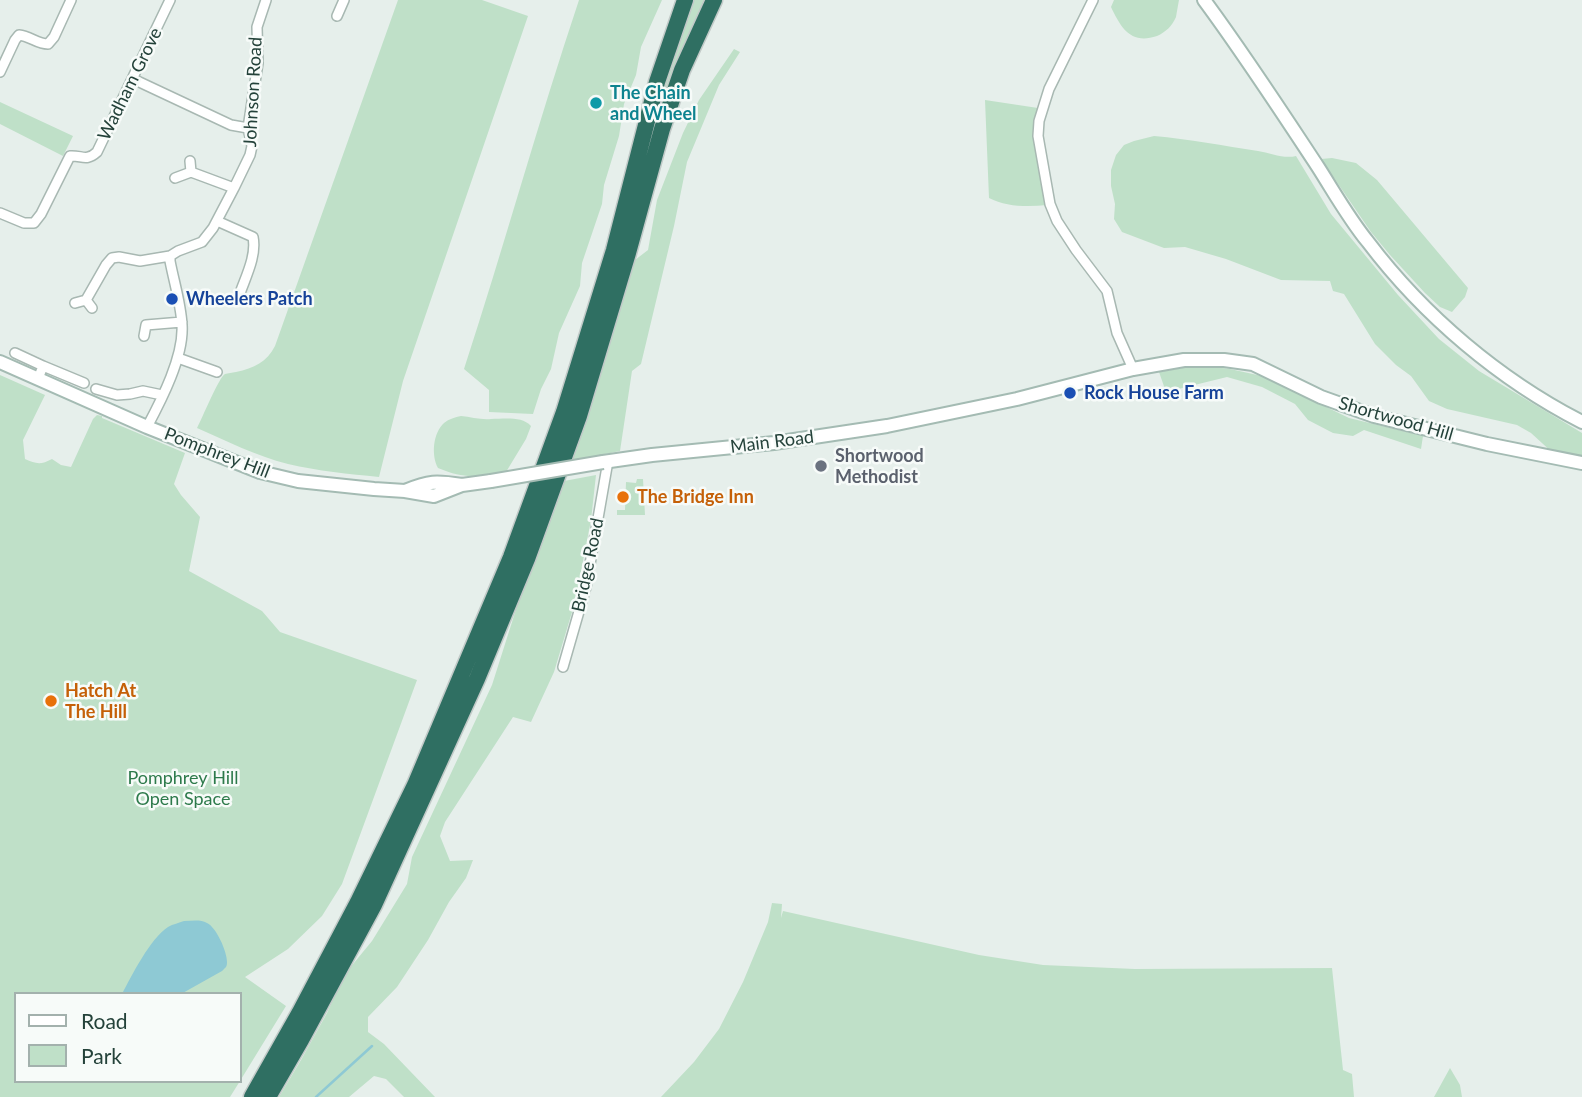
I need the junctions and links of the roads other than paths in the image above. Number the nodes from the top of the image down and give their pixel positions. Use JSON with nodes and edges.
{"nodes":[{"id":1,"x":71,"y":0,"type":"edge"},
{"id":2,"x":266,"y":0,"type":"edge"},
{"id":3,"x":344,"y":0,"type":"edge"},
{"id":4,"x":685,"y":0,"type":"edge"},
{"id":5,"x":714,"y":0,"type":"edge"},
{"id":6,"x":1093,"y":0,"type":"edge"},
{"id":7,"x":1204,"y":0,"type":"edge"},
{"id":8,"x":168,"y":1,"type":"edge"},
{"id":9,"x":337,"y":16,"type":"dead end"},
{"id":10,"x":0,"y":72,"type":"edge"},
{"id":11,"x":133,"y":79,"type":"junction"},
{"id":12,"x":248,"y":128,"type":"junction"},
{"id":13,"x":190,"y":161,"type":"dead end"},
{"id":14,"x":191,"y":172,"type":"junction"},
{"id":15,"x":175,"y":178,"type":"dead end"},
{"id":16,"x":234,"y":188,"type":"junction"},
{"id":17,"x":0,"y":213,"type":"edge"},
{"id":18,"x":217,"y":221,"type":"junction"},
{"id":19,"x":170,"y":256,"type":"junction"},
{"id":20,"x":239,"y":296,"type":"dead end"},
{"id":21,"x":75,"y":303,"type":"dead end"},
{"id":22,"x":182,"y":322,"type":"junction"},
{"id":23,"x":144,"y":336,"type":"dead end"},
{"id":24,"x":15,"y":353,"type":"dead end"},
{"id":25,"x":178,"y":358,"type":"junction"},
{"id":26,"x":0,"y":362,"type":"edge"},
{"id":27,"x":43,"y":366,"type":"junction"},
{"id":28,"x":1133,"y":369,"type":"junction"},
{"id":29,"x":217,"y":372,"type":"dead end"},
{"id":30,"x":38,"y":379,"type":"junction"},
{"id":31,"x":84,"y":383,"type":"dead end"},
{"id":32,"x":96,"y":389,"type":"dead end"},
{"id":33,"x":162,"y":395,"type":"junction"},
{"id":34,"x":1582,"y":422,"type":"edge"},
{"id":35,"x":147,"y":427,"type":"junction"},
{"id":36,"x":605,"y":462,"type":"junction"},
{"id":37,"x":1582,"y":463,"type":"edge"},
{"id":38,"x":491,"y":481,"type":"joint"},
{"id":39,"x":563,"y":667,"type":"dead end"},
{"id":40,"x":252,"y":1097,"type":"edge"},
{"id":41,"x":268,"y":1097,"type":"edge"}],
"edges":[{"from":1,"to":10,"type":"street"},
{"from":2,"to":12,"type":"street","name":"Johnson Road"},
{"from":3,"to":9,"type":"street"},
{"from":4,"to":40,"type":"highway"},
{"from":5,"to":41,"type":"highway"},
{"from":6,"to":28,"type":"street"},
{"from":7,"to":34,"type":"main road"},
{"from":8,"to":11,"type":"street","name":"Wadham Grove"},
{"from":11,"to":12,"type":"street"},
{"from":11,"to":17,"type":"street","name":"Wadham Grove"},
{"from":12,"to":16,"type":"street","name":"Johnson Road"},
{"from":13,"to":14,"type":"street"},
{"from":14,"to":15,"type":"street"},
{"from":14,"to":16,"type":"street"},
{"from":16,"to":18,"type":"street","name":"Johnson Road"},
{"from":18,"to":19,"type":"street","name":"Johnson Road"},
{"from":18,"to":20,"type":"street"},
{"from":19,"to":21,"type":"street"},
{"from":19,"to":22,"type":"street"},
{"from":22,"to":23,"type":"street"},
{"from":22,"to":25,"type":"street"},
{"from":24,"to":27,"type":"street"},
{"from":25,"to":29,"type":"street"},
{"from":25,"to":33,"type":"street"},
{"from":26,"to":30,"type":"main road","name":"Pomphrey Hill"},
{"from":27,"to":30,"type":"street"},
{"from":27,"to":31,"type":"street"},
{"from":28,"to":36,"type":"main road","name":"Main Road"},
{"from":28,"to":37,"type":"main road","name":"Shortwood Hill"},
{"from":30,"to":35,"type":"main road","name":"Pomphrey Hill"},
{"from":32,"to":33,"type":"street"},
{"from":33,"to":35,"type":"street"},
{"from":35,"to":38,"type":"main road","name":"Pomphrey Hill"},
{"from":36,"to":38,"type":"main road","name":"Main Road","bridge":true},
{"from":36,"to":39,"type":"street","name":"Bridge Road"}]}
